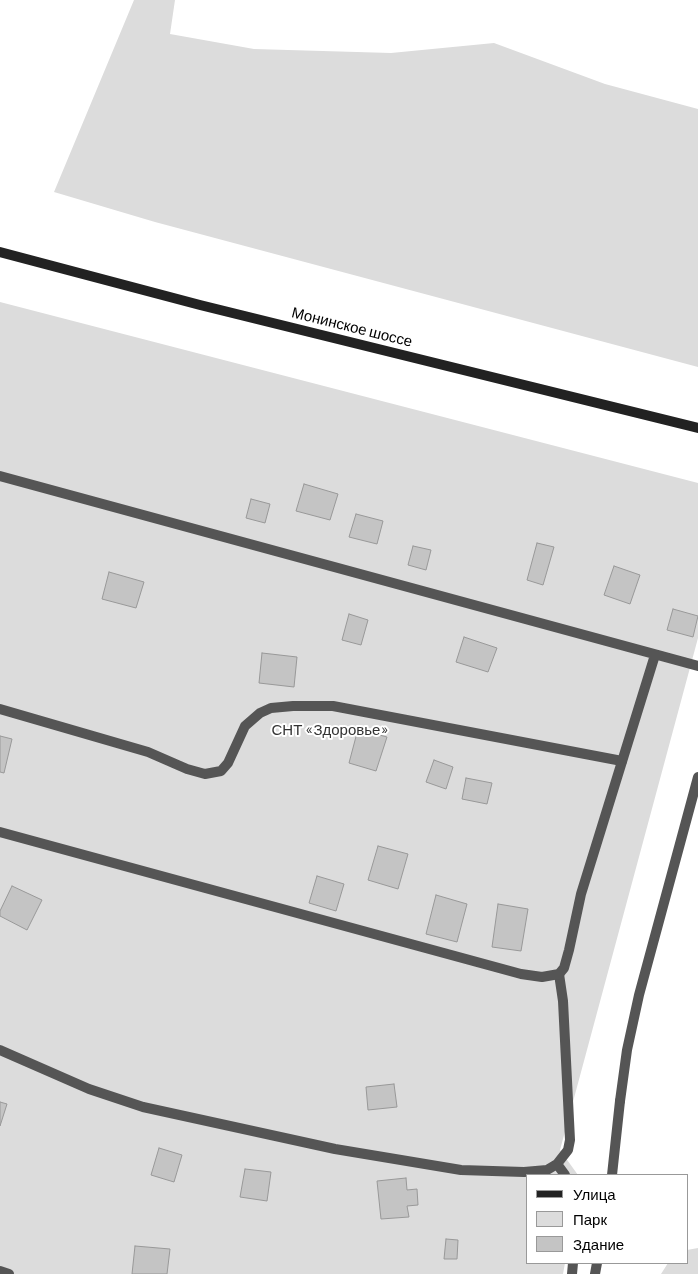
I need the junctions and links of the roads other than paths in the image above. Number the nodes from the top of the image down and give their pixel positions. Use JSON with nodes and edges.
{"nodes":[{"id":1,"x":0,"y":252,"type":"edge"},
{"id":2,"x":698,"y":428,"type":"edge"},
{"id":3,"x":0,"y":476,"type":"edge"},
{"id":4,"x":655,"y":655,"type":"junction"},
{"id":5,"x":698,"y":666,"type":"edge"},
{"id":6,"x":0,"y":708,"type":"edge"},
{"id":7,"x":622,"y":761,"type":"junction"},
{"id":8,"x":697,"y":783,"type":"edge"},
{"id":9,"x":0,"y":832,"type":"edge"},
{"id":10,"x":559,"y":974,"type":"junction"},
{"id":11,"x":0,"y":1050,"type":"edge"},
{"id":12,"x":557,"y":1164,"type":"junction"},
{"id":13,"x":564,"y":1174,"type":"edge"},
{"id":14,"x":612,"y":1174,"type":"edge"},
{"id":15,"x":0,"y":1272,"type":"edge"},
{"id":16,"x":8,"y":1274,"type":"edge"}],
"edges":[{"from":1,"to":2,"type":"main road","name":"Монинское шоссе"},
{"from":3,"to":4,"type":"street"},
{"from":4,"to":5,"type":"street"},
{"from":4,"to":7,"type":"street"},
{"from":6,"to":7,"type":"street"},
{"from":7,"to":10,"type":"street"},
{"from":8,"to":14,"type":"street"},
{"from":9,"to":10,"type":"street"},
{"from":10,"to":12,"type":"street"},
{"from":11,"to":12,"type":"street"},
{"from":12,"to":13,"type":"street"},
{"from":15,"to":16,"type":"street"}]}
